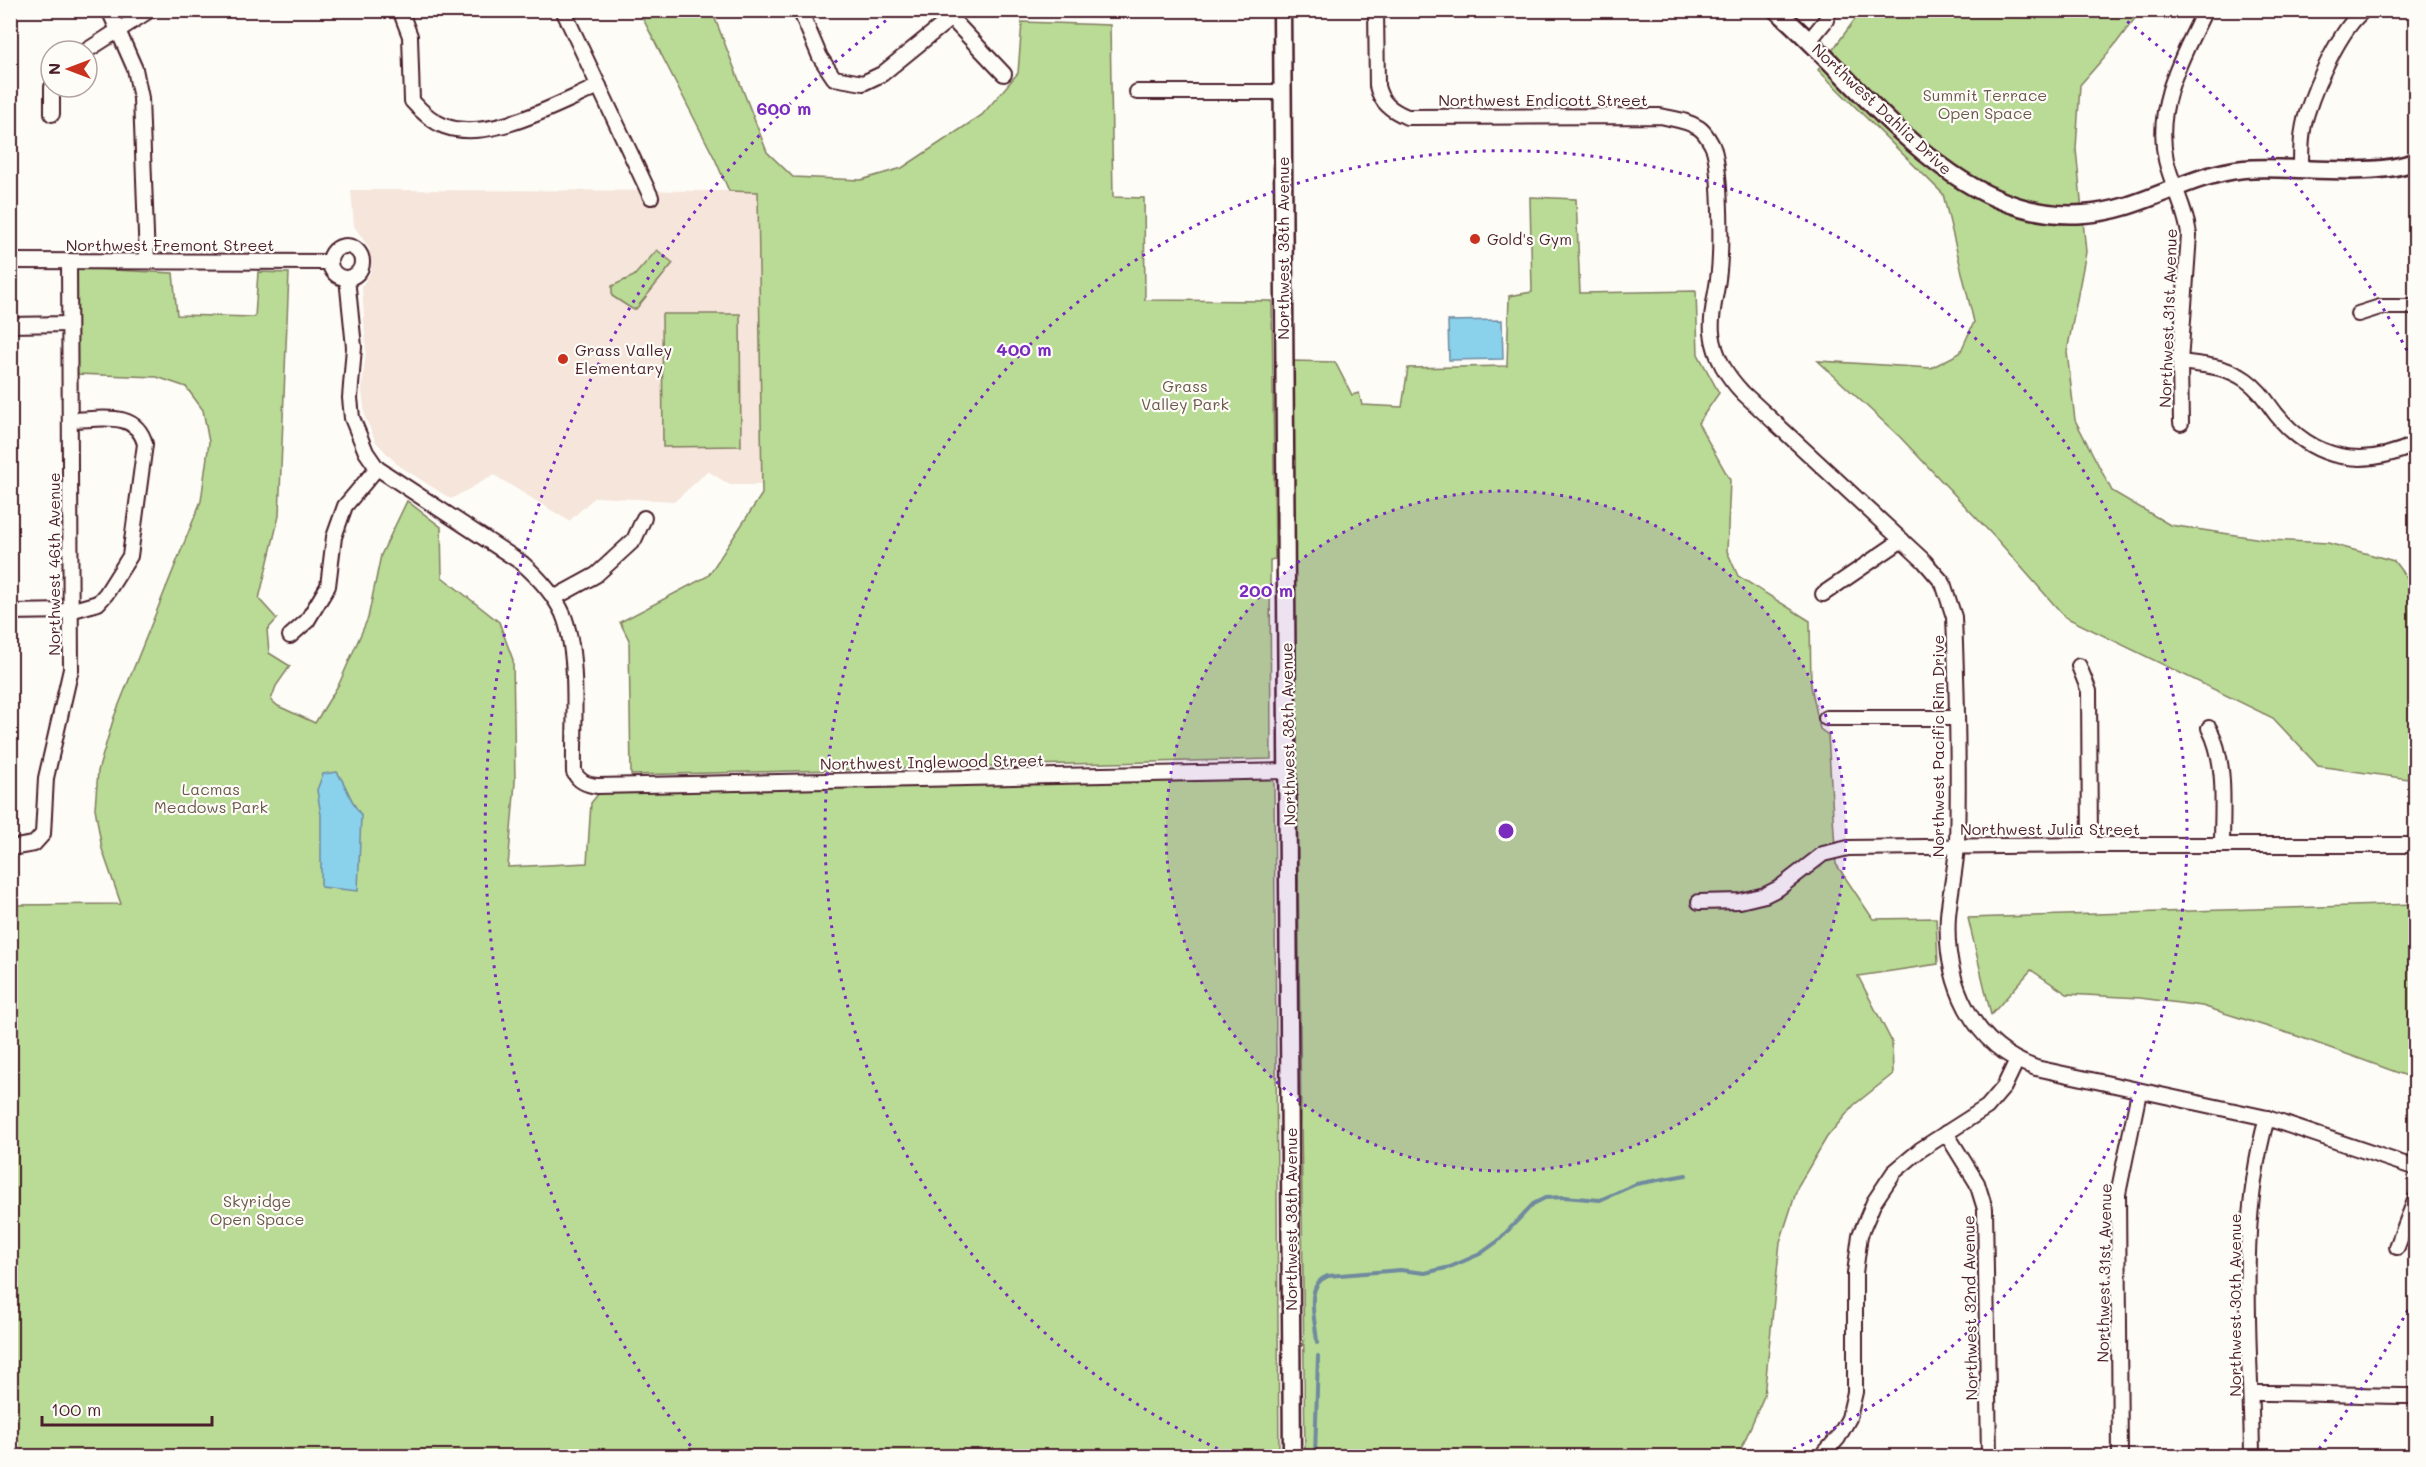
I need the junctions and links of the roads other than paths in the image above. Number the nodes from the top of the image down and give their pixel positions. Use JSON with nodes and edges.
{"nodes":[{"id":1,"x":109,"y":10,"type":"edge"},
{"id":2,"x":150,"y":10,"type":"edge"},
{"id":3,"x":400,"y":10,"type":"edge"},
{"id":4,"x":562,"y":10,"type":"edge"},
{"id":5,"x":800,"y":10,"type":"edge"},
{"id":6,"x":1282,"y":10,"type":"edge"},
{"id":7,"x":1376,"y":10,"type":"edge"},
{"id":8,"x":1776,"y":10,"type":"edge"},
{"id":9,"x":1829,"y":10,"type":"edge"},
{"id":10,"x":2205,"y":10,"type":"edge"},
{"id":11,"x":2364,"y":10,"type":"edge"},
{"id":12,"x":952,"y":14,"type":"edge"},
{"id":13,"x":118,"y":29,"type":"junction"},
{"id":14,"x":1809,"y":41,"type":"junction"},
{"id":15,"x":99,"y":42,"type":"edge"},
{"id":16,"x":1004,"y":75,"type":"dead end"},
{"id":17,"x":599,"y":86,"type":"junction"},
{"id":18,"x":1137,"y":92,"type":"dead end"},
{"id":19,"x":1282,"y":92,"type":"junction"},
{"id":20,"x":51,"y":99,"type":"edge"},
{"id":21,"x":52,"y":114,"type":"dead end"},
{"id":22,"x":1701,"y":129,"type":"joint"},
{"id":23,"x":2415,"y":161,"type":"edge"},
{"id":24,"x":2301,"y":169,"type":"junction"},
{"id":25,"x":2176,"y":185,"type":"junction"},
{"id":26,"x":651,"y":197,"type":"dead end"},
{"id":27,"x":10,"y":261,"type":"edge"},
{"id":28,"x":69,"y":261,"type":"junction"},
{"id":29,"x":147,"y":261,"type":"junction"},
{"id":30,"x":330,"y":262,"type":"junction"},
{"id":31,"x":347,"y":278,"type":"junction"},
{"id":32,"x":2415,"y":307,"type":"edge"},
{"id":33,"x":2358,"y":314,"type":"dead end"},
{"id":34,"x":69,"y":324,"type":"junction"},
{"id":35,"x":10,"y":325,"type":"edge"},
{"id":36,"x":2180,"y":362,"type":"junction"},
{"id":37,"x":70,"y":420,"type":"junction"},
{"id":38,"x":2181,"y":423,"type":"dead end"},
{"id":39,"x":2415,"y":444,"type":"edge"},
{"id":40,"x":377,"y":468,"type":"junction"},
{"id":41,"x":644,"y":518,"type":"dead end"},
{"id":42,"x":1902,"y":540,"type":"junction"},
{"id":43,"x":1823,"y":594,"type":"dead end"},
{"id":44,"x":554,"y":598,"type":"junction"},
{"id":45,"x":70,"y":611,"type":"junction"},
{"id":46,"x":10,"y":612,"type":"edge"},
{"id":47,"x":290,"y":636,"type":"dead end"},
{"id":48,"x":2079,"y":666,"type":"dead end"},
{"id":49,"x":1826,"y":718,"type":"dead end"},
{"id":50,"x":1955,"y":718,"type":"junction"},
{"id":51,"x":2209,"y":728,"type":"dead end"},
{"id":52,"x":1288,"y":771,"type":"junction"},
{"id":53,"x":2090,"y":844,"type":"junction"},
{"id":54,"x":2222,"y":845,"type":"junction"},
{"id":55,"x":2415,"y":845,"type":"edge"},
{"id":56,"x":1957,"y":846,"type":"junction"},
{"id":57,"x":14,"y":848,"type":"edge"},
{"id":58,"x":1699,"y":902,"type":"dead end"},
{"id":59,"x":2016,"y":1062,"type":"junction"},
{"id":60,"x":2139,"y":1092,"type":"junction"},
{"id":61,"x":2266,"y":1118,"type":"junction"},
{"id":62,"x":1946,"y":1133,"type":"junction"},
{"id":63,"x":2415,"y":1168,"type":"edge"},
{"id":64,"x":2415,"y":1198,"type":"edge"},
{"id":65,"x":2397,"y":1246,"type":"dead end"},
{"id":66,"x":2252,"y":1393,"type":"junction"},
{"id":67,"x":2415,"y":1396,"type":"edge"},
{"id":68,"x":1292,"y":1456,"type":"edge"},
{"id":69,"x":1822,"y":1456,"type":"edge"},
{"id":70,"x":1989,"y":1456,"type":"edge"},
{"id":71,"x":2120,"y":1456,"type":"edge"},
{"id":72,"x":2252,"y":1456,"type":"edge"}],
"edges":[{"from":1,"to":13,"type":"street"},
{"from":2,"to":13,"type":"street"},
{"from":3,"to":17,"type":"street"},
{"from":4,"to":17,"type":"street"},
{"from":5,"to":12,"type":"street"},
{"from":6,"to":19,"type":"street","name":"Northwest 38th Avenue"},
{"from":7,"to":22,"type":"street","name":"Northwest Endicott Street"},
{"from":8,"to":14,"type":"street","name":"Northwest Dahlia Drive"},
{"from":9,"to":14,"type":"street"},
{"from":10,"to":25,"type":"street","name":"Northwest 31st Avenue"},
{"from":11,"to":24,"type":"street"},
{"from":12,"to":16,"type":"street"},
{"from":13,"to":15,"type":"street"},
{"from":13,"to":29,"type":"street"},
{"from":14,"to":25,"type":"street","name":"Northwest Dahlia Drive"},
{"from":17,"to":26,"type":"street"},
{"from":18,"to":19,"type":"street"},
{"from":19,"to":52,"type":"street","name":"Northwest 38th Avenue"},
{"from":20,"to":21,"type":"street"},
{"from":22,"to":42,"type":"street","name":"Northwest Pacific Rim Drive"},
{"from":23,"to":24,"type":"street","name":"Northwest Dahlia Drive"},
{"from":24,"to":25,"type":"street","name":"Northwest Dahlia Drive"},
{"from":25,"to":36,"type":"street","name":"Northwest 31st Avenue"},
{"from":27,"to":28,"type":"street","name":"Northwest Fremont Street"},
{"from":28,"to":29,"type":"street","name":"Northwest Fremont Street"},
{"from":28,"to":34,"type":"street","name":"Northwest 46th Avenue"},
{"from":29,"to":30,"type":"street","name":"Northwest Fremont Street"},
{"from":30,"to":31,"type":"street"},
{"from":30,"to":31,"type":"street"},
{"from":31,"to":40,"type":"street"},
{"from":32,"to":33,"type":"street"},
{"from":34,"to":35,"type":"street"},
{"from":34,"to":37,"type":"street","name":"Northwest 46th Avenue"},
{"from":36,"to":38,"type":"street","name":"Northwest 31st Avenue"},
{"from":36,"to":39,"type":"street"},
{"from":37,"to":45,"type":"street","name":"Northwest 46th Avenue"},
{"from":37,"to":45,"type":"street"},
{"from":40,"to":44,"type":"street"},
{"from":40,"to":47,"type":"street"},
{"from":41,"to":44,"type":"street"},
{"from":42,"to":43,"type":"street"},
{"from":42,"to":50,"type":"street","name":"Northwest Pacific Rim Drive"},
{"from":44,"to":52,"type":"street","name":"Northwest Inglewood Street"},
{"from":45,"to":46,"type":"street"},
{"from":45,"to":57,"type":"street","name":"Northwest 46th Avenue"},
{"from":48,"to":53,"type":"street"},
{"from":49,"to":50,"type":"street"},
{"from":50,"to":56,"type":"street","name":"Northwest Pacific Rim Drive"},
{"from":51,"to":54,"type":"street"},
{"from":52,"to":68,"type":"street","name":"Northwest 38th Avenue"},
{"from":53,"to":54,"type":"street","name":"Northwest Julia Street"},
{"from":53,"to":56,"type":"street","name":"Northwest Julia Street"},
{"from":54,"to":55,"type":"street","name":"Northwest Julia Street"},
{"from":56,"to":58,"type":"street","name":"Northwest Julia Street"},
{"from":56,"to":59,"type":"street","name":"Northwest Pacific Rim Drive"},
{"from":59,"to":60,"type":"street","name":"Northwest Pacific Rim Drive"},
{"from":59,"to":62,"type":"street"},
{"from":60,"to":61,"type":"street","name":"Northwest Pacific Rim Drive"},
{"from":60,"to":71,"type":"street","name":"Northwest 31st Avenue"},
{"from":61,"to":63,"type":"street","name":"Northwest Pacific Rim Drive"},
{"from":61,"to":66,"type":"street","name":"Northwest 30th Avenue"},
{"from":62,"to":69,"type":"street"},
{"from":62,"to":70,"type":"street","name":"Northwest 32nd Avenue"},
{"from":64,"to":65,"type":"street"},
{"from":66,"to":67,"type":"street"},
{"from":66,"to":72,"type":"street","name":"Northwest 30th Avenue"}]}
